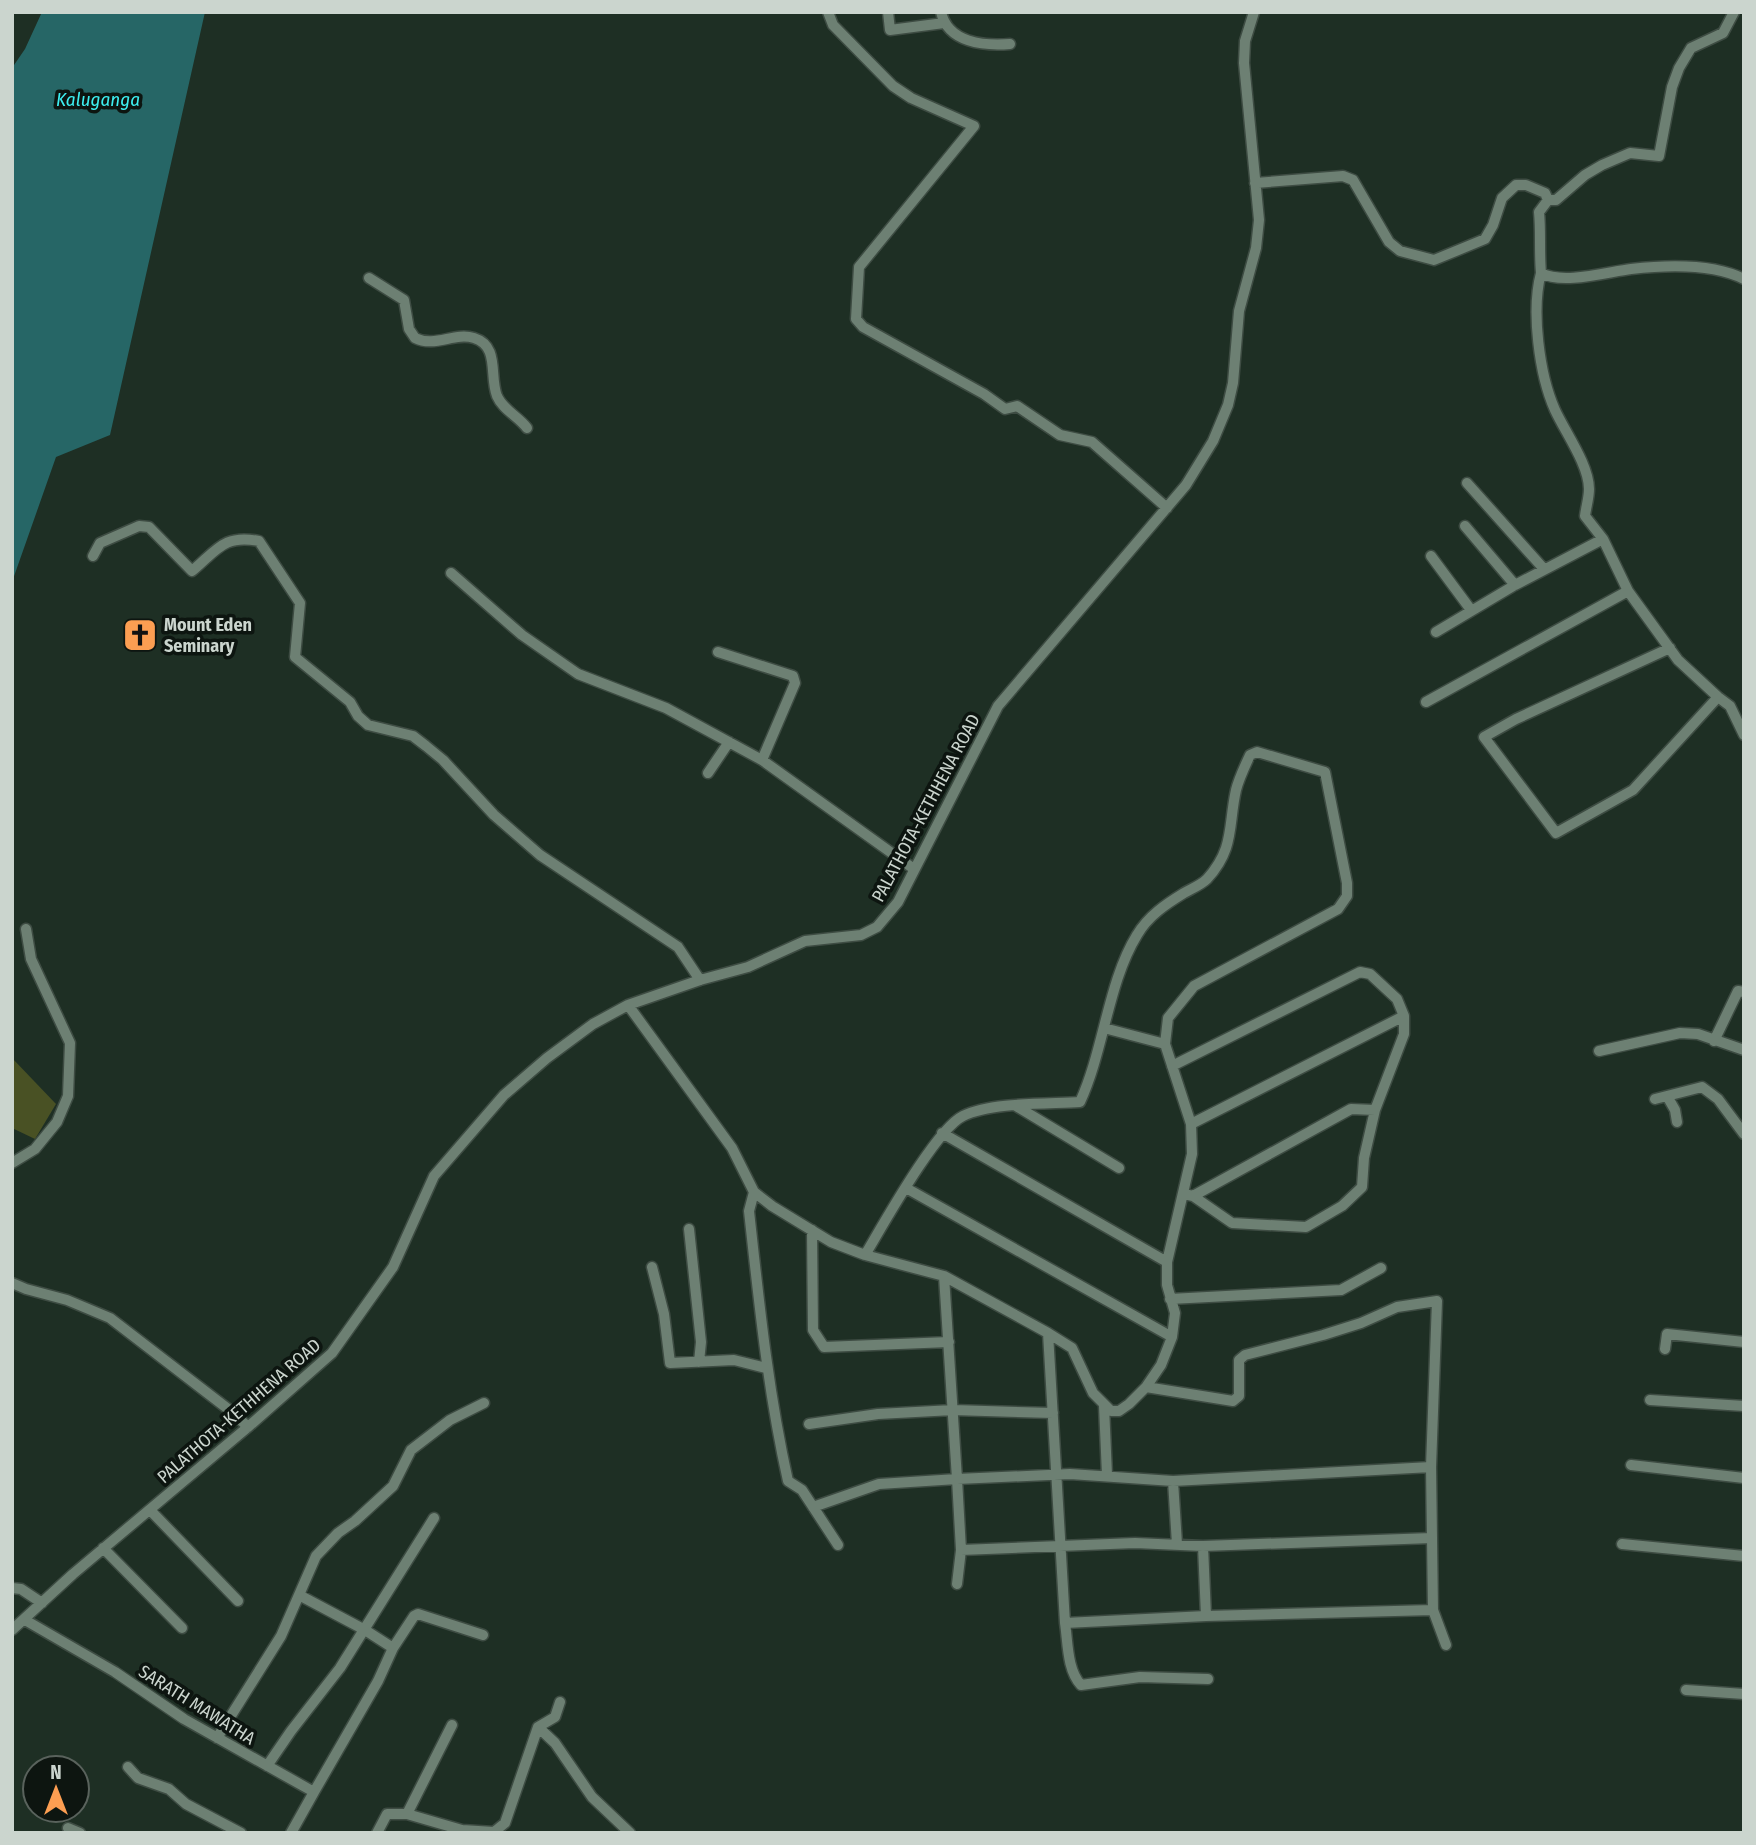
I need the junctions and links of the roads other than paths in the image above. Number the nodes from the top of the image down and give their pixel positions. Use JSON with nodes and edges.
{"nodes":[{"id":1,"x":828,"y":12,"type":"edge"},
{"id":2,"x":887,"y":12,"type":"edge"},
{"id":3,"x":1254,"y":12,"type":"edge"},
{"id":4,"x":1734,"y":12,"type":"edge"},
{"id":5,"x":942,"y":17,"type":"edge"},
{"id":6,"x":1010,"y":44,"type":"dead end"},
{"id":7,"x":1255,"y":183,"type":"junction"},
{"id":8,"x":1548,"y":200,"type":"junction"},
{"id":9,"x":1541,"y":272,"type":"junction"},
{"id":10,"x":369,"y":278,"type":"dead end"},
{"id":11,"x":1744,"y":279,"type":"edge"},
{"id":12,"x":527,"y":428,"type":"dead end"},
{"id":13,"x":1467,"y":483,"type":"dead end"},
{"id":14,"x":1167,"y":508,"type":"junction"},
{"id":15,"x":1465,"y":526,"type":"dead end"},
{"id":16,"x":1603,"y":539,"type":"junction"},
{"id":17,"x":93,"y":556,"type":"dead end"},
{"id":18,"x":1431,"y":556,"type":"dead end"},
{"id":19,"x":1544,"y":569,"type":"junction"},
{"id":20,"x":451,"y":573,"type":"dead end"},
{"id":21,"x":1515,"y":585,"type":"junction"},
{"id":22,"x":1628,"y":591,"type":"junction"},
{"id":23,"x":1471,"y":610,"type":"junction"},
{"id":24,"x":1436,"y":632,"type":"dead end"},
{"id":25,"x":1670,"y":648,"type":"junction"},
{"id":26,"x":718,"y":652,"type":"dead end"},
{"id":27,"x":1718,"y":697,"type":"junction"},
{"id":28,"x":1426,"y":702,"type":"dead end"},
{"id":29,"x":1744,"y":735,"type":"edge"},
{"id":30,"x":729,"y":742,"type":"junction"},
{"id":31,"x":762,"y":760,"type":"junction"},
{"id":32,"x":708,"y":773,"type":"dead end"},
{"id":33,"x":914,"y":869,"type":"junction"},
{"id":34,"x":26,"y":929,"type":"dead end"},
{"id":35,"x":700,"y":980,"type":"junction"},
{"id":36,"x":1744,"y":992,"type":"edge"},
{"id":37,"x":628,"y":1005,"type":"junction"},
{"id":38,"x":1404,"y":1017,"type":"junction"},
{"id":39,"x":1104,"y":1028,"type":"junction"},
{"id":40,"x":1714,"y":1041,"type":"junction"},
{"id":41,"x":1165,"y":1044,"type":"junction"},
{"id":42,"x":1598,"y":1051,"type":"dead end"},
{"id":43,"x":1744,"y":1051,"type":"edge"},
{"id":44,"x":1172,"y":1066,"type":"junction"},
{"id":45,"x":1667,"y":1096,"type":"junction"},
{"id":46,"x":1655,"y":1099,"type":"dead end"},
{"id":47,"x":1016,"y":1106,"type":"junction"},
{"id":48,"x":1375,"y":1111,"type":"junction"},
{"id":49,"x":1677,"y":1122,"type":"dead end"},
{"id":50,"x":1192,"y":1124,"type":"junction"},
{"id":51,"x":942,"y":1133,"type":"junction"},
{"id":52,"x":1744,"y":1134,"type":"edge"},
{"id":53,"x":12,"y":1163,"type":"edge"},
{"id":54,"x":1119,"y":1168,"type":"dead end"},
{"id":55,"x":906,"y":1188,"type":"junction"},
{"id":56,"x":754,"y":1192,"type":"junction"},
{"id":57,"x":1189,"y":1195,"type":"junction"},
{"id":58,"x":689,"y":1229,"type":"dead end"},
{"id":59,"x":811,"y":1230,"type":"junction"},
{"id":60,"x":865,"y":1255,"type":"junction"},
{"id":61,"x":1167,"y":1262,"type":"junction"},
{"id":62,"x":652,"y":1267,"type":"dead end"},
{"id":63,"x":1381,"y":1268,"type":"dead end"},
{"id":64,"x":944,"y":1276,"type":"junction"},
{"id":65,"x":12,"y":1283,"type":"edge"},
{"id":66,"x":1170,"y":1300,"type":"junction"},
{"id":67,"x":1048,"y":1334,"type":"junction"},
{"id":68,"x":1172,"y":1337,"type":"junction"},
{"id":69,"x":949,"y":1342,"type":"junction"},
{"id":70,"x":1744,"y":1342,"type":"edge"},
{"id":71,"x":1665,"y":1349,"type":"dead end"},
{"id":72,"x":699,"y":1362,"type":"junction"},
{"id":73,"x":766,"y":1368,"type":"junction"},
{"id":74,"x":1146,"y":1387,"type":"junction"},
{"id":75,"x":1650,"y":1400,"type":"dead end"},
{"id":76,"x":484,"y":1404,"type":"dead end"},
{"id":77,"x":1104,"y":1406,"type":"junction"},
{"id":78,"x":1744,"y":1406,"type":"edge"},
{"id":79,"x":953,"y":1410,"type":"junction"},
{"id":80,"x":1054,"y":1413,"type":"junction"},
{"id":81,"x":809,"y":1423,"type":"dead end"},
{"id":82,"x":248,"y":1427,"type":"junction"},
{"id":83,"x":1631,"y":1465,"type":"dead end"},
{"id":84,"x":1431,"y":1467,"type":"junction"},
{"id":85,"x":1056,"y":1475,"type":"junction"},
{"id":86,"x":1107,"y":1475,"type":"junction"},
{"id":87,"x":1744,"y":1478,"type":"edge"},
{"id":88,"x":957,"y":1479,"type":"junction"},
{"id":89,"x":1173,"y":1481,"type":"junction"},
{"id":90,"x":813,"y":1507,"type":"junction"},
{"id":91,"x":150,"y":1510,"type":"junction"},
{"id":92,"x":434,"y":1518,"type":"dead end"},
{"id":93,"x":1432,"y":1538,"type":"junction"},
{"id":94,"x":1177,"y":1544,"type":"junction"},
{"id":95,"x":1622,"y":1544,"type":"dead end"},
{"id":96,"x":838,"y":1545,"type":"dead end"},
{"id":97,"x":1203,"y":1546,"type":"junction"},
{"id":98,"x":1059,"y":1547,"type":"junction"},
{"id":99,"x":103,"y":1548,"type":"junction"},
{"id":100,"x":961,"y":1550,"type":"junction"},
{"id":101,"x":1744,"y":1556,"type":"edge"},
{"id":102,"x":957,"y":1584,"type":"dead end"},
{"id":103,"x":12,"y":1588,"type":"edge"},
{"id":104,"x":299,"y":1595,"type":"junction"},
{"id":105,"x":238,"y":1601,"type":"dead end"},
{"id":106,"x":42,"y":1602,"type":"junction"},
{"id":107,"x":1433,"y":1610,"type":"junction"},
{"id":108,"x":1206,"y":1616,"type":"junction"},
{"id":109,"x":24,"y":1620,"type":"junction"},
{"id":110,"x":1065,"y":1623,"type":"junction"},
{"id":111,"x":182,"y":1628,"type":"dead end"},
{"id":112,"x":12,"y":1630,"type":"edge"},
{"id":113,"x":365,"y":1630,"type":"junction"},
{"id":114,"x":483,"y":1635,"type":"dead end"},
{"id":115,"x":1446,"y":1645,"type":"dead end"},
{"id":116,"x":394,"y":1648,"type":"junction"},
{"id":117,"x":1208,"y":1679,"type":"dead end"},
{"id":118,"x":1686,"y":1690,"type":"dead end"},
{"id":119,"x":1744,"y":1694,"type":"edge"},
{"id":120,"x":560,"y":1702,"type":"dead end"},
{"id":121,"x":452,"y":1725,"type":"dead end"},
{"id":122,"x":538,"y":1727,"type":"junction"},
{"id":123,"x":217,"y":1738,"type":"junction"},
{"id":124,"x":267,"y":1766,"type":"junction"},
{"id":125,"x":128,"y":1767,"type":"dead end"},
{"id":126,"x":314,"y":1791,"type":"junction"},
{"id":127,"x":407,"y":1814,"type":"junction"},
{"id":128,"x":68,"y":1828,"type":"dead end"},
{"id":129,"x":80,"y":1833,"type":"edge"},
{"id":130,"x":241,"y":1833,"type":"edge"},
{"id":131,"x":291,"y":1833,"type":"edge"},
{"id":132,"x":377,"y":1833,"type":"edge"},
{"id":133,"x":630,"y":1833,"type":"edge"}],
"edges":[{"from":1,"to":14,"type":"street"},
{"from":2,"to":5,"type":"street"},
{"from":3,"to":7,"type":"street","name":"PALATHOTA-KETHHENA ROAD"},
{"from":4,"to":8,"type":"street"},
{"from":5,"to":6,"type":"street"},
{"from":7,"to":8,"type":"street"},
{"from":7,"to":14,"type":"street","name":"PALATHOTA-KETHHENA ROAD"},
{"from":8,"to":9,"type":"street"},
{"from":9,"to":11,"type":"street"},
{"from":9,"to":16,"type":"street"},
{"from":10,"to":12,"type":"street"},
{"from":13,"to":19,"type":"street"},
{"from":14,"to":33,"type":"street","name":"PALATHOTA-KETHHENA ROAD"},
{"from":15,"to":21,"type":"street"},
{"from":16,"to":19,"type":"street"},
{"from":16,"to":22,"type":"street"},
{"from":17,"to":35,"type":"street"},
{"from":18,"to":23,"type":"street"},
{"from":19,"to":21,"type":"street"},
{"from":20,"to":30,"type":"street"},
{"from":21,"to":23,"type":"street"},
{"from":22,"to":25,"type":"street"},
{"from":22,"to":28,"type":"street"},
{"from":23,"to":24,"type":"street"},
{"from":25,"to":27,"type":"street"},
{"from":25,"to":27,"type":"street"},
{"from":26,"to":31,"type":"street"},
{"from":27,"to":29,"type":"street"},
{"from":30,"to":31,"type":"street"},
{"from":30,"to":32,"type":"street"},
{"from":31,"to":33,"type":"street"},
{"from":33,"to":35,"type":"street","name":"PALATHOTA-KETHHENA ROAD"},
{"from":34,"to":53,"type":"street"},
{"from":35,"to":37,"type":"street","name":"PALATHOTA-KETHHENA ROAD"},
{"from":36,"to":40,"type":"street"},
{"from":37,"to":56,"type":"street"},
{"from":37,"to":82,"type":"street","name":"PALATHOTA-KETHHENA ROAD"},
{"from":38,"to":44,"type":"street"},
{"from":38,"to":48,"type":"street"},
{"from":38,"to":50,"type":"street"},
{"from":39,"to":41,"type":"street"},
{"from":39,"to":41,"type":"street"},
{"from":39,"to":47,"type":"street"},
{"from":40,"to":42,"type":"street"},
{"from":40,"to":43,"type":"street"},
{"from":41,"to":44,"type":"street"},
{"from":44,"to":50,"type":"street"},
{"from":45,"to":46,"type":"street"},
{"from":45,"to":49,"type":"street"},
{"from":45,"to":52,"type":"street"},
{"from":47,"to":51,"type":"street"},
{"from":47,"to":54,"type":"street"},
{"from":48,"to":57,"type":"street"},
{"from":48,"to":57,"type":"street"},
{"from":50,"to":57,"type":"street"},
{"from":51,"to":55,"type":"street"},
{"from":51,"to":61,"type":"street"},
{"from":55,"to":60,"type":"street"},
{"from":55,"to":68,"type":"street"},
{"from":56,"to":59,"type":"street"},
{"from":56,"to":73,"type":"street"},
{"from":57,"to":61,"type":"street"},
{"from":58,"to":72,"type":"street"},
{"from":59,"to":60,"type":"street"},
{"from":59,"to":69,"type":"street"},
{"from":60,"to":64,"type":"street"},
{"from":61,"to":66,"type":"street"},
{"from":62,"to":72,"type":"street"},
{"from":63,"to":66,"type":"street"},
{"from":64,"to":67,"type":"street"},
{"from":64,"to":69,"type":"street"},
{"from":65,"to":82,"type":"street"},
{"from":66,"to":68,"type":"street"},
{"from":67,"to":77,"type":"street"},
{"from":67,"to":80,"type":"street"},
{"from":68,"to":74,"type":"street"},
{"from":69,"to":79,"type":"street"},
{"from":70,"to":71,"type":"street"},
{"from":72,"to":73,"type":"street"},
{"from":73,"to":90,"type":"street"},
{"from":74,"to":77,"type":"street"},
{"from":74,"to":84,"type":"street"},
{"from":75,"to":78,"type":"street"},
{"from":76,"to":104,"type":"street"},
{"from":77,"to":86,"type":"street"},
{"from":79,"to":80,"type":"street"},
{"from":79,"to":81,"type":"street"},
{"from":79,"to":88,"type":"street"},
{"from":80,"to":85,"type":"street"},
{"from":82,"to":91,"type":"street","name":"PALATHOTA-KETHHENA ROAD"},
{"from":83,"to":87,"type":"street"},
{"from":84,"to":89,"type":"street"},
{"from":84,"to":93,"type":"street"},
{"from":85,"to":86,"type":"street"},
{"from":85,"to":88,"type":"street"},
{"from":85,"to":98,"type":"street"},
{"from":86,"to":89,"type":"street"},
{"from":88,"to":90,"type":"street"},
{"from":88,"to":100,"type":"street"},
{"from":89,"to":94,"type":"street"},
{"from":90,"to":96,"type":"street"},
{"from":91,"to":99,"type":"street","name":"PALATHOTA-KETHHENA ROAD"},
{"from":91,"to":105,"type":"street"},
{"from":92,"to":113,"type":"street"},
{"from":93,"to":97,"type":"street"},
{"from":93,"to":107,"type":"street"},
{"from":94,"to":97,"type":"street"},
{"from":94,"to":98,"type":"street"},
{"from":95,"to":101,"type":"street"},
{"from":97,"to":108,"type":"street"},
{"from":98,"to":100,"type":"street"},
{"from":98,"to":110,"type":"street"},
{"from":99,"to":106,"type":"street","name":"PALATHOTA-KETHHENA ROAD"},
{"from":99,"to":111,"type":"street"},
{"from":100,"to":102,"type":"street"},
{"from":103,"to":106,"type":"street"},
{"from":104,"to":113,"type":"street"},
{"from":104,"to":123,"type":"street"},
{"from":106,"to":109,"type":"street","name":"PALATHOTA-KETHHENA ROAD"},
{"from":107,"to":108,"type":"street"},
{"from":107,"to":115,"type":"street"},
{"from":108,"to":110,"type":"street"},
{"from":109,"to":112,"type":"street","name":"PALATHOTA-KETHHENA ROAD"},
{"from":109,"to":123,"type":"street","name":"SARATH MAWATHA"},
{"from":110,"to":117,"type":"street"},
{"from":113,"to":116,"type":"street"},
{"from":113,"to":124,"type":"street"},
{"from":114,"to":116,"type":"street"},
{"from":116,"to":126,"type":"street"},
{"from":118,"to":119,"type":"street"},
{"from":120,"to":122,"type":"street"},
{"from":121,"to":127,"type":"street"},
{"from":122,"to":127,"type":"street"},
{"from":122,"to":133,"type":"street"},
{"from":123,"to":124,"type":"street","name":"SARATH MAWATHA"},
{"from":124,"to":126,"type":"street","name":"SARATH MAWATHA"},
{"from":125,"to":130,"type":"street"},
{"from":126,"to":131,"type":"street"},
{"from":127,"to":132,"type":"street"},
{"from":128,"to":129,"type":"street"}]}
